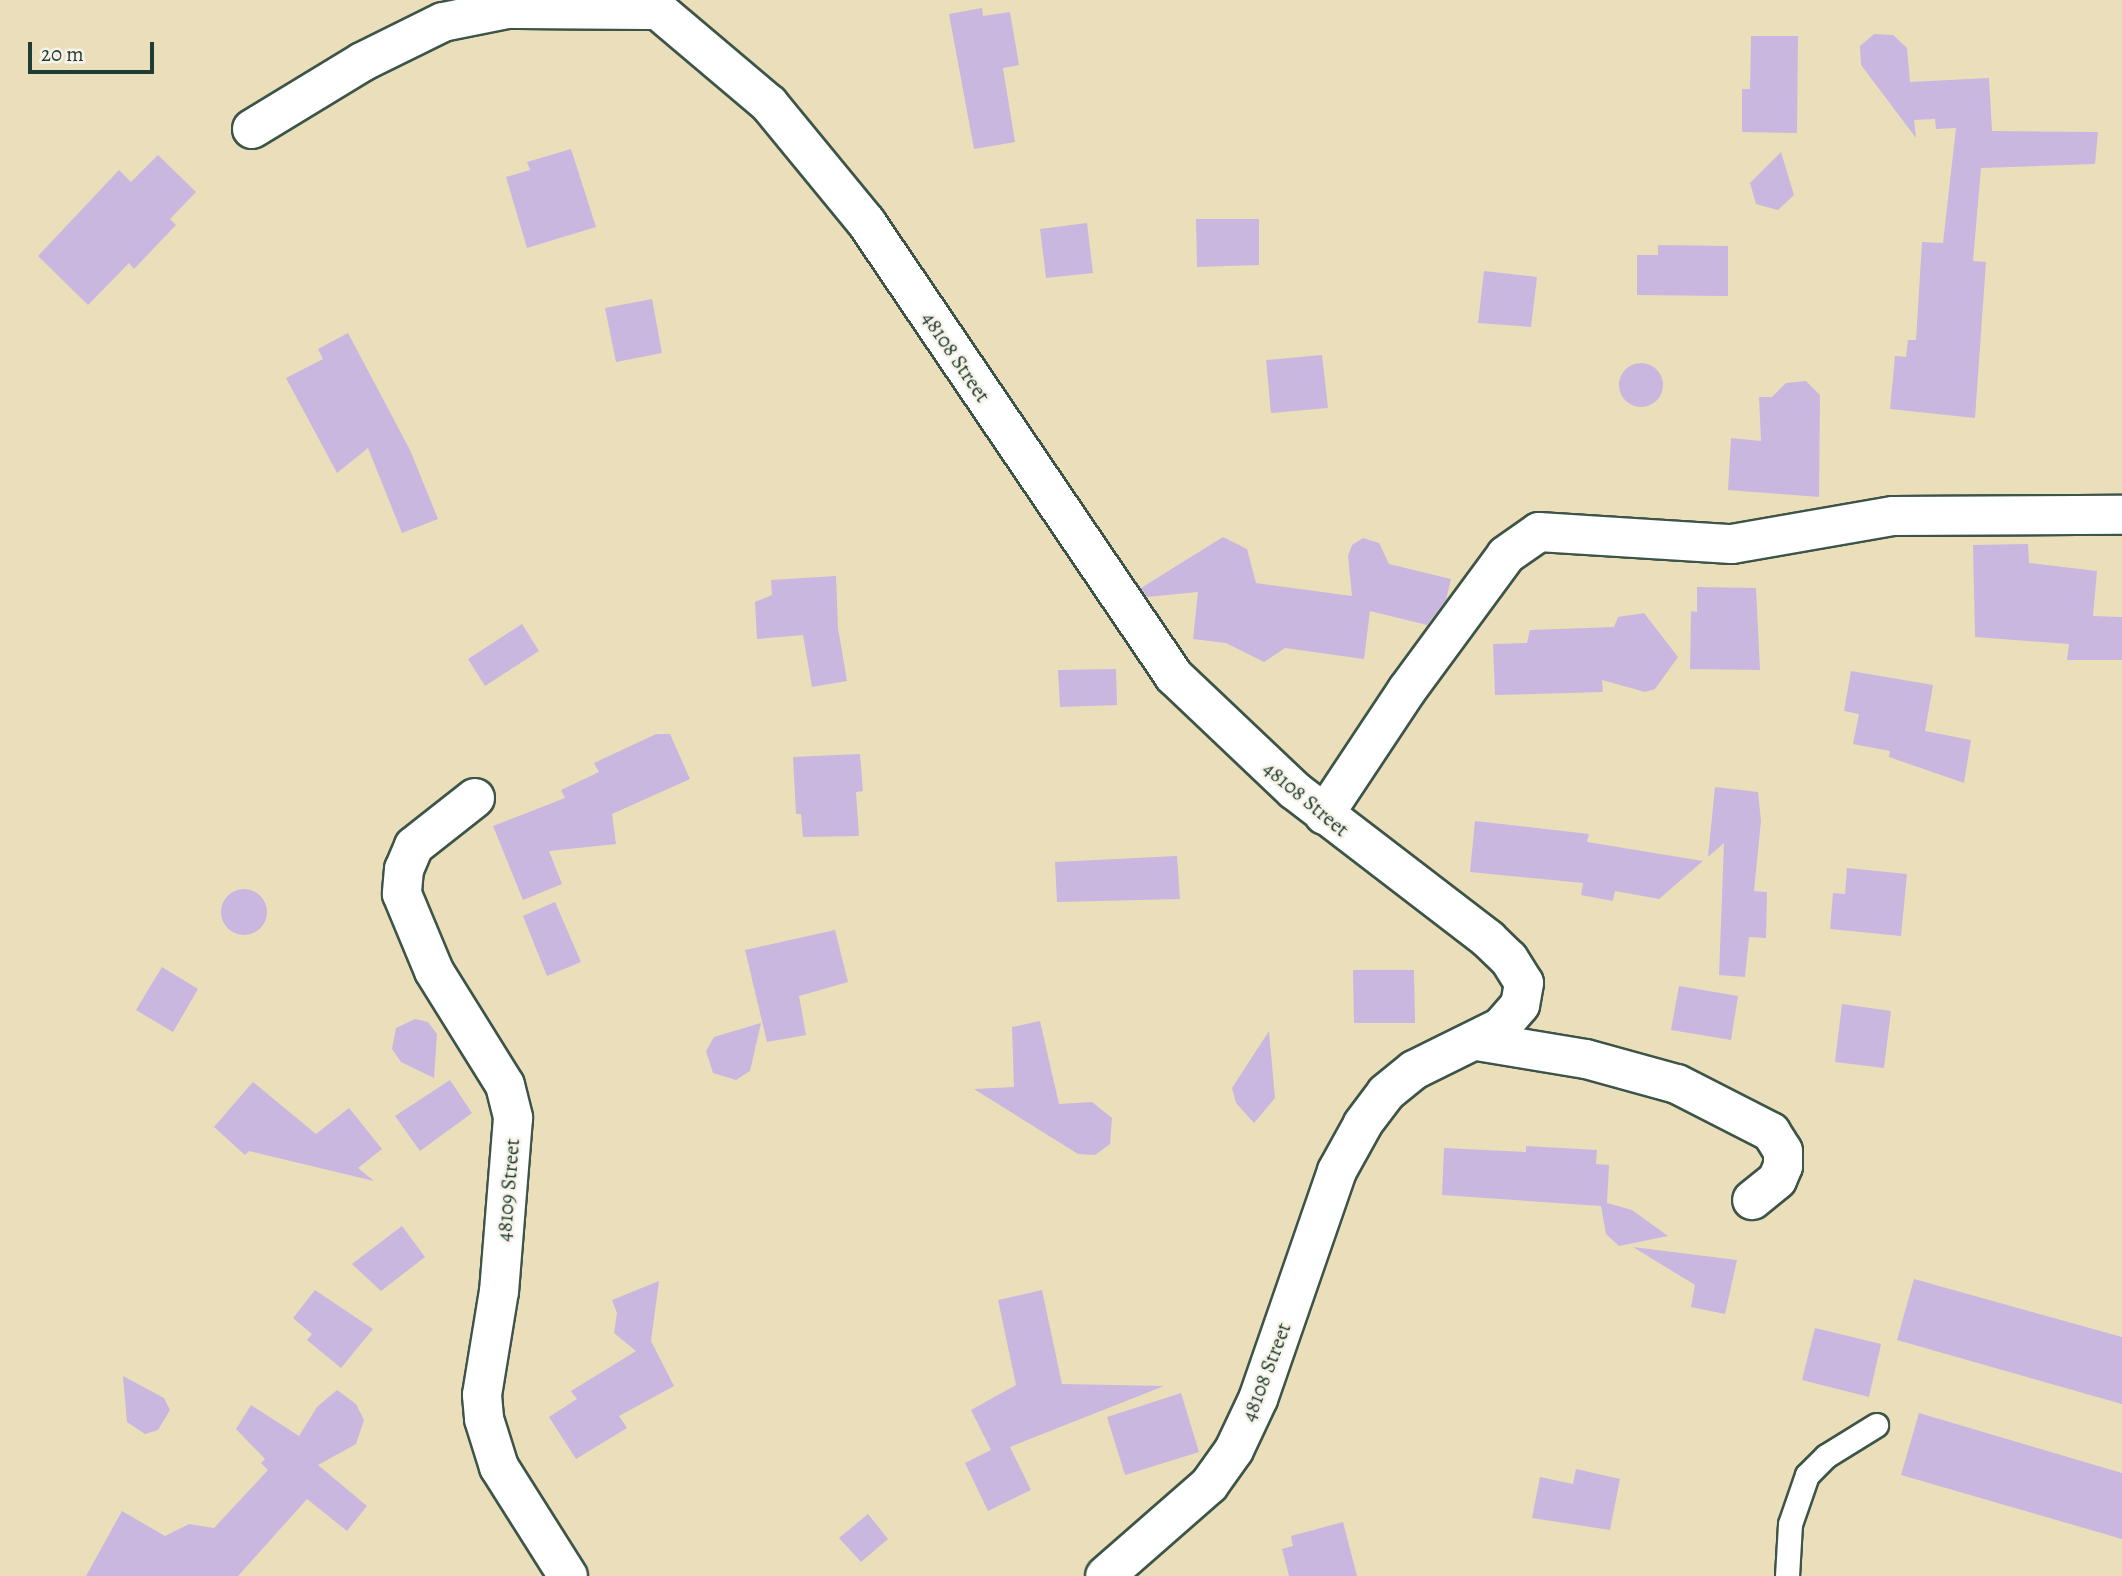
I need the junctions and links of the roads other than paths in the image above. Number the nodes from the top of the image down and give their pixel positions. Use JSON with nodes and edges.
{"nodes":[{"id":1,"x":652,"y":5,"type":"edge"},
{"id":2,"x":252,"y":130,"type":"dead end"},
{"id":3,"x":2122,"y":515,"type":"edge"},
{"id":4,"x":475,"y":797,"type":"dead end"},
{"id":5,"x":1324,"y":815,"type":"junction"},
{"id":6,"x":1476,"y":1041,"type":"junction"},
{"id":7,"x":1752,"y":1199,"type":"dead end"},
{"id":8,"x":1876,"y":1426,"type":"dead end"},
{"id":9,"x":568,"y":1576,"type":"edge"},
{"id":10,"x":1105,"y":1576,"type":"edge"},
{"id":11,"x":1787,"y":1576,"type":"edge"}],
"edges":[{"from":1,"to":2,"type":"street"},
{"from":1,"to":5,"type":"street","name":"48108 Street"},
{"from":3,"to":5,"type":"street"},
{"from":4,"to":9,"type":"street","name":"48109 Street"},
{"from":5,"to":6,"type":"street","name":"48108 Street"},
{"from":6,"to":7,"type":"street"},
{"from":6,"to":10,"type":"street","name":"48108 Street"},
{"from":8,"to":11,"type":"lane"}]}
